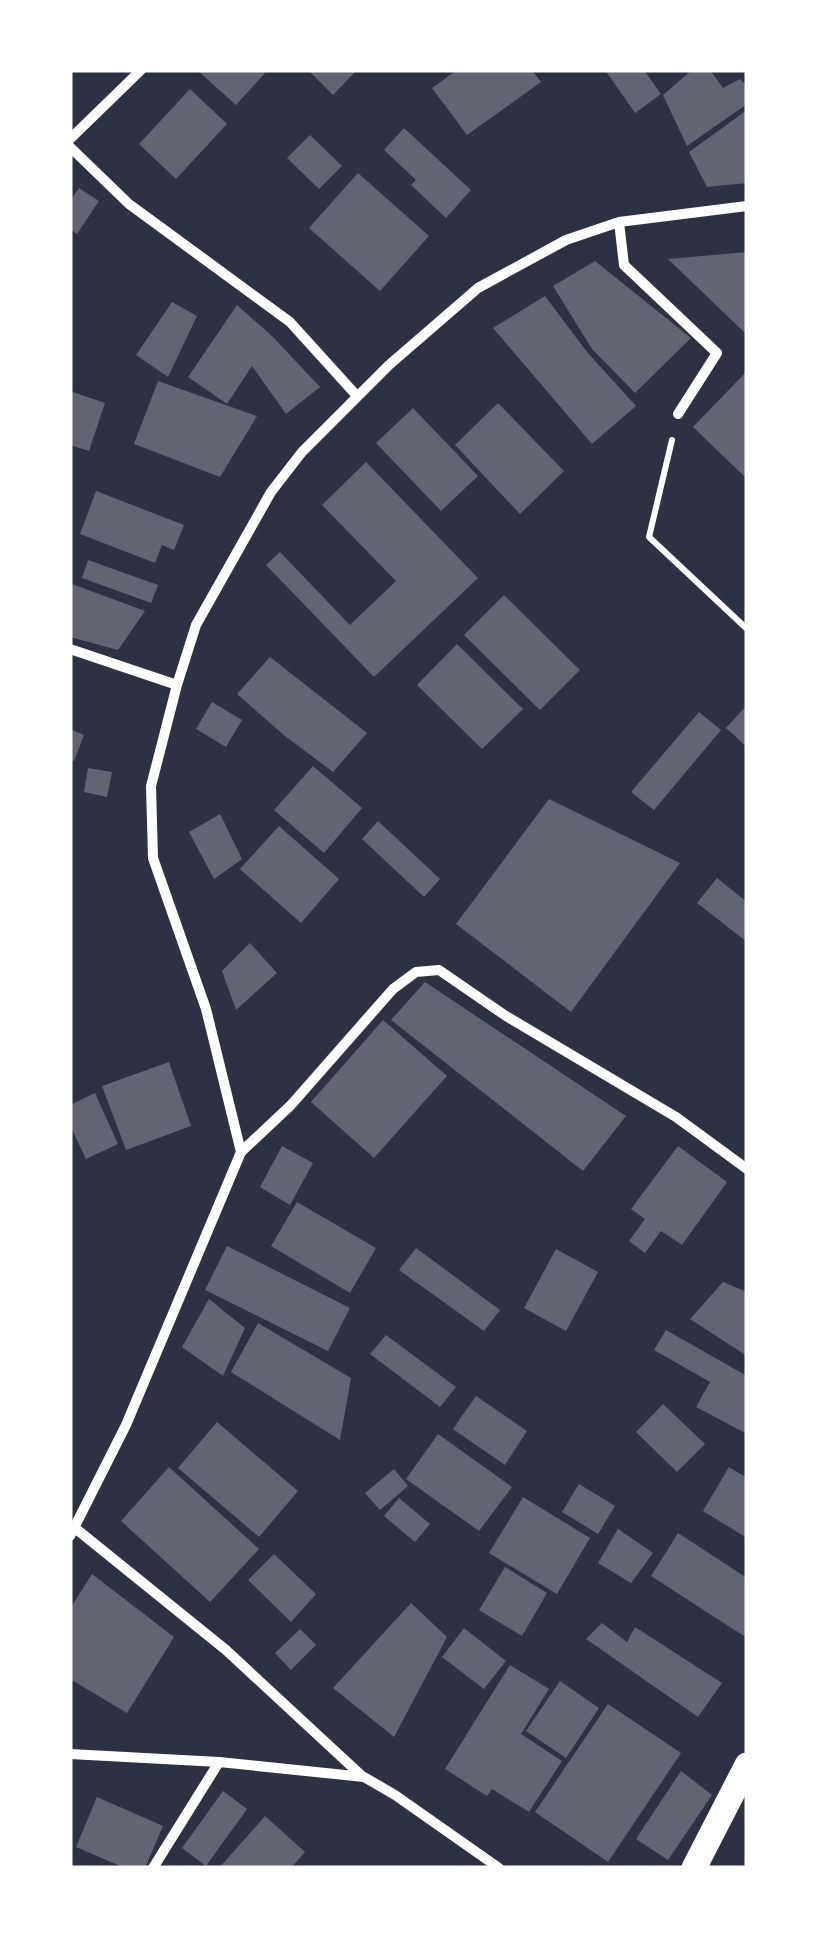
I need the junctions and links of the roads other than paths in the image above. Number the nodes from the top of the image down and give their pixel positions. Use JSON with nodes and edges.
{"nodes":[{"id":1,"x":141,"y":70,"type":"edge"},
{"id":2,"x":70,"y":139,"type":"edge"},
{"id":3,"x":70,"y":147,"type":"edge"},
{"id":4,"x":747,"y":206,"type":"edge"},
{"id":5,"x":619,"y":222,"type":"junction"},
{"id":6,"x":357,"y":396,"type":"junction"},
{"id":7,"x":678,"y":414,"type":"road end"},
{"id":8,"x":70,"y":648,"type":"edge"},
{"id":9,"x":176,"y":684,"type":"junction"},
{"id":10,"x":241,"y":1152,"type":"junction"},
{"id":11,"x":747,"y":1169,"type":"edge"},
{"id":12,"x":72,"y":1532,"type":"edge"},
{"id":13,"x":70,"y":1754,"type":"edge"},
{"id":14,"x":219,"y":1762,"type":"junction"},
{"id":15,"x":747,"y":1765,"type":"edge"},
{"id":16,"x":364,"y":1778,"type":"junction"},
{"id":17,"x":153,"y":1868,"type":"edge"},
{"id":18,"x":499,"y":1868,"type":"edge"},
{"id":19,"x":694,"y":1868,"type":"edge"}],
"edges":[{"from":1,"to":2,"type":"street"},
{"from":3,"to":6,"type":"street"},
{"from":4,"to":5,"type":"street"},
{"from":5,"to":6,"type":"street"},
{"from":5,"to":7,"type":"street"},
{"from":6,"to":9,"type":"street"},
{"from":8,"to":9,"type":"street"},
{"from":9,"to":10,"type":"street"},
{"from":10,"to":11,"type":"street"},
{"from":10,"to":12,"type":"street"},
{"from":12,"to":16,"type":"street"},
{"from":13,"to":14,"type":"street"},
{"from":14,"to":16,"type":"street"},
{"from":14,"to":17,"type":"street"},
{"from":15,"to":19,"type":"main road"},
{"from":16,"to":18,"type":"street"}]}
